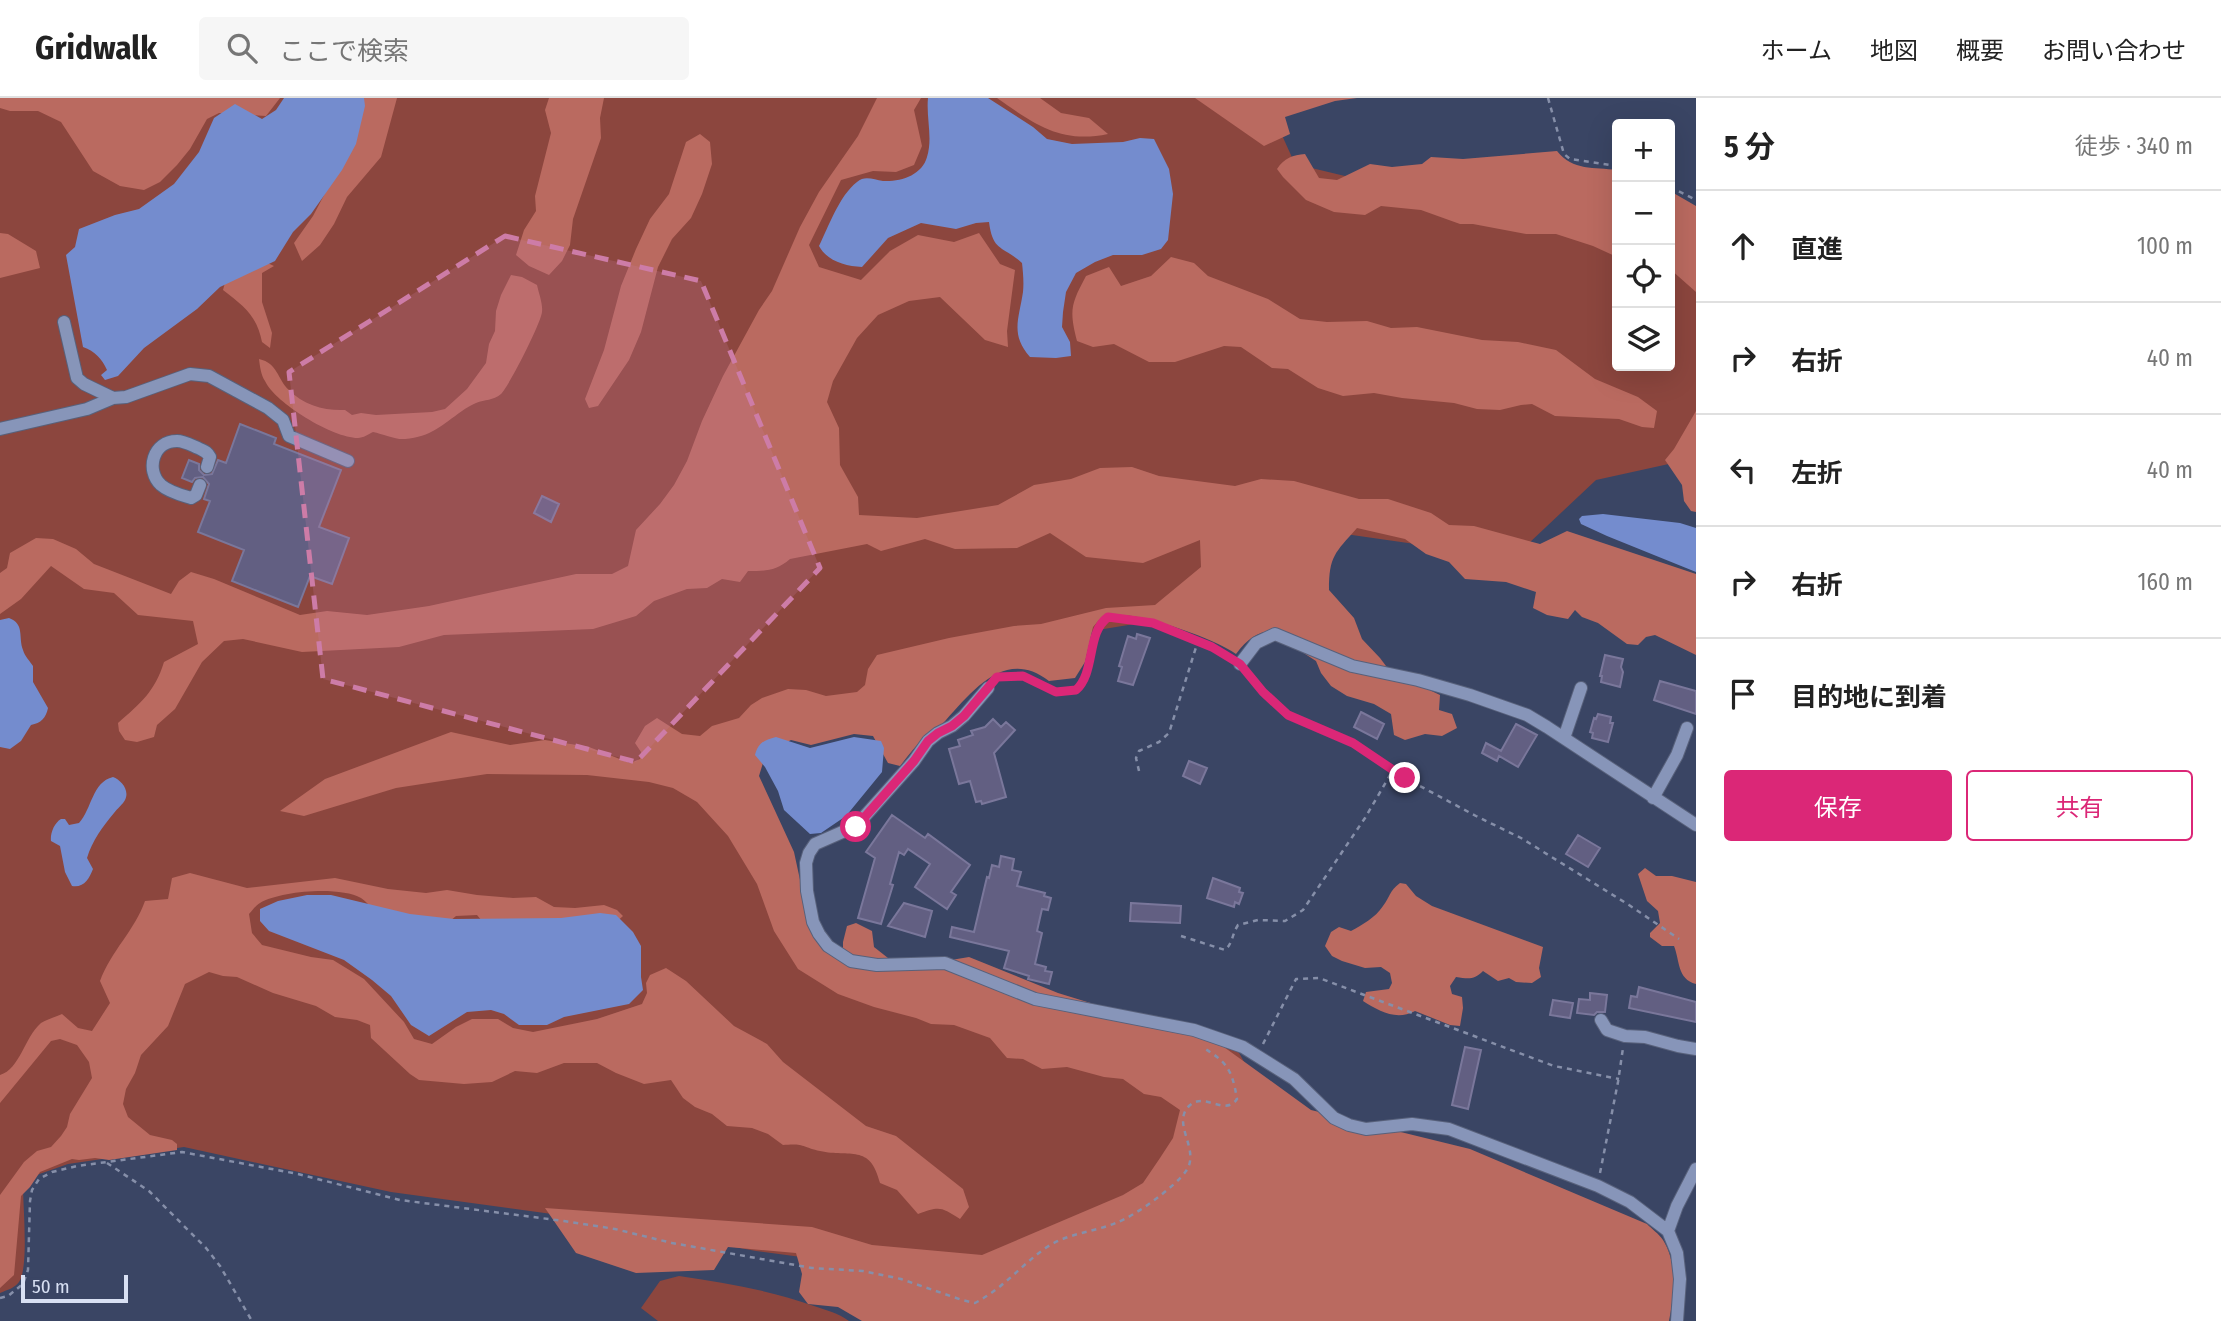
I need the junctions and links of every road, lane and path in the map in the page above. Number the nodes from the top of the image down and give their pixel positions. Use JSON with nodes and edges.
{"nodes":[{"id":1,"x":1548,"y":98,"type":"edge"},
{"id":2,"x":1612,"y":165,"type":"edge"},
{"id":3,"x":1675,"y":190,"type":"edge"},
{"id":4,"x":1696,"y":200,"type":"edge"},
{"id":5,"x":64,"y":322,"type":"dead end"},
{"id":6,"x":113,"y":398,"type":"junction"},
{"id":7,"x":0,"y":429,"type":"edge"},
{"id":8,"x":348,"y":461,"type":"dead end"},
{"id":9,"x":207,"y":467,"type":"dead end"},
{"id":10,"x":200,"y":485,"type":"dead end"},
{"id":11,"x":1198,"y":641,"type":"junction"},
{"id":12,"x":1240,"y":664,"type":"junction"},
{"id":13,"x":988,"y":688,"type":"joint"},
{"id":14,"x":1581,"y":688,"type":"dead end"},
{"id":15,"x":1687,"y":728,"type":"dead end"},
{"id":16,"x":1564,"y":738,"type":"junction"},
{"id":17,"x":1393,"y":769,"type":"junction"},
{"id":18,"x":1139,"y":771,"type":"dead end"},
{"id":19,"x":1653,"y":798,"type":"junction"},
{"id":20,"x":1696,"y":825,"type":"edge"},
{"id":21,"x":1181,"y":936,"type":"dead end"},
{"id":22,"x":1679,"y":939,"type":"dead end"},
{"id":23,"x":1601,"y":1020,"type":"dead end"},
{"id":24,"x":1182,"y":1028,"type":"junction"},
{"id":25,"x":1625,"y":1036,"type":"junction"},
{"id":26,"x":1696,"y":1049,"type":"edge"},
{"id":27,"x":1257,"y":1056,"type":"junction"},
{"id":28,"x":1619,"y":1079,"type":"junction"},
{"id":29,"x":107,"y":1163,"type":"junction"},
{"id":30,"x":1696,"y":1169,"type":"edge"},
{"id":31,"x":1598,"y":1186,"type":"junction"},
{"id":32,"x":1668,"y":1231,"type":"junction"},
{"id":33,"x":0,"y":1298,"type":"edge"},
{"id":34,"x":252,"y":1321,"type":"edge"},
{"id":35,"x":1677,"y":1321,"type":"edge"}],
"edges":[{"from":1,"to":2,"type":"path"},
{"from":3,"to":4,"type":"path"},
{"from":5,"to":6,"type":"street"},
{"from":6,"to":7,"type":"street"},
{"from":6,"to":8,"type":"street"},
{"from":9,"to":10,"type":"street"},
{"from":11,"to":12,"type":"path"},
{"from":11,"to":13,"type":"path"},
{"from":11,"to":18,"type":"path"},
{"from":12,"to":16,"type":"street"},
{"from":12,"to":17,"type":"path"},
{"from":13,"to":24,"type":"street"},
{"from":14,"to":16,"type":"street"},
{"from":15,"to":19,"type":"street"},
{"from":16,"to":19,"type":"street"},
{"from":17,"to":21,"type":"path"},
{"from":17,"to":22,"type":"path"},
{"from":19,"to":20,"type":"street"},
{"from":23,"to":25,"type":"street"},
{"from":24,"to":27,"type":"street"},
{"from":24,"to":29,"type":"path"},
{"from":25,"to":26,"type":"street"},
{"from":25,"to":28,"type":"path"},
{"from":27,"to":28,"type":"path"},
{"from":27,"to":31,"type":"street"},
{"from":28,"to":31,"type":"path"},
{"from":29,"to":33,"type":"path"},
{"from":29,"to":34,"type":"path"},
{"from":30,"to":32,"type":"street"},
{"from":31,"to":32,"type":"street"},
{"from":32,"to":35,"type":"street"}]}
